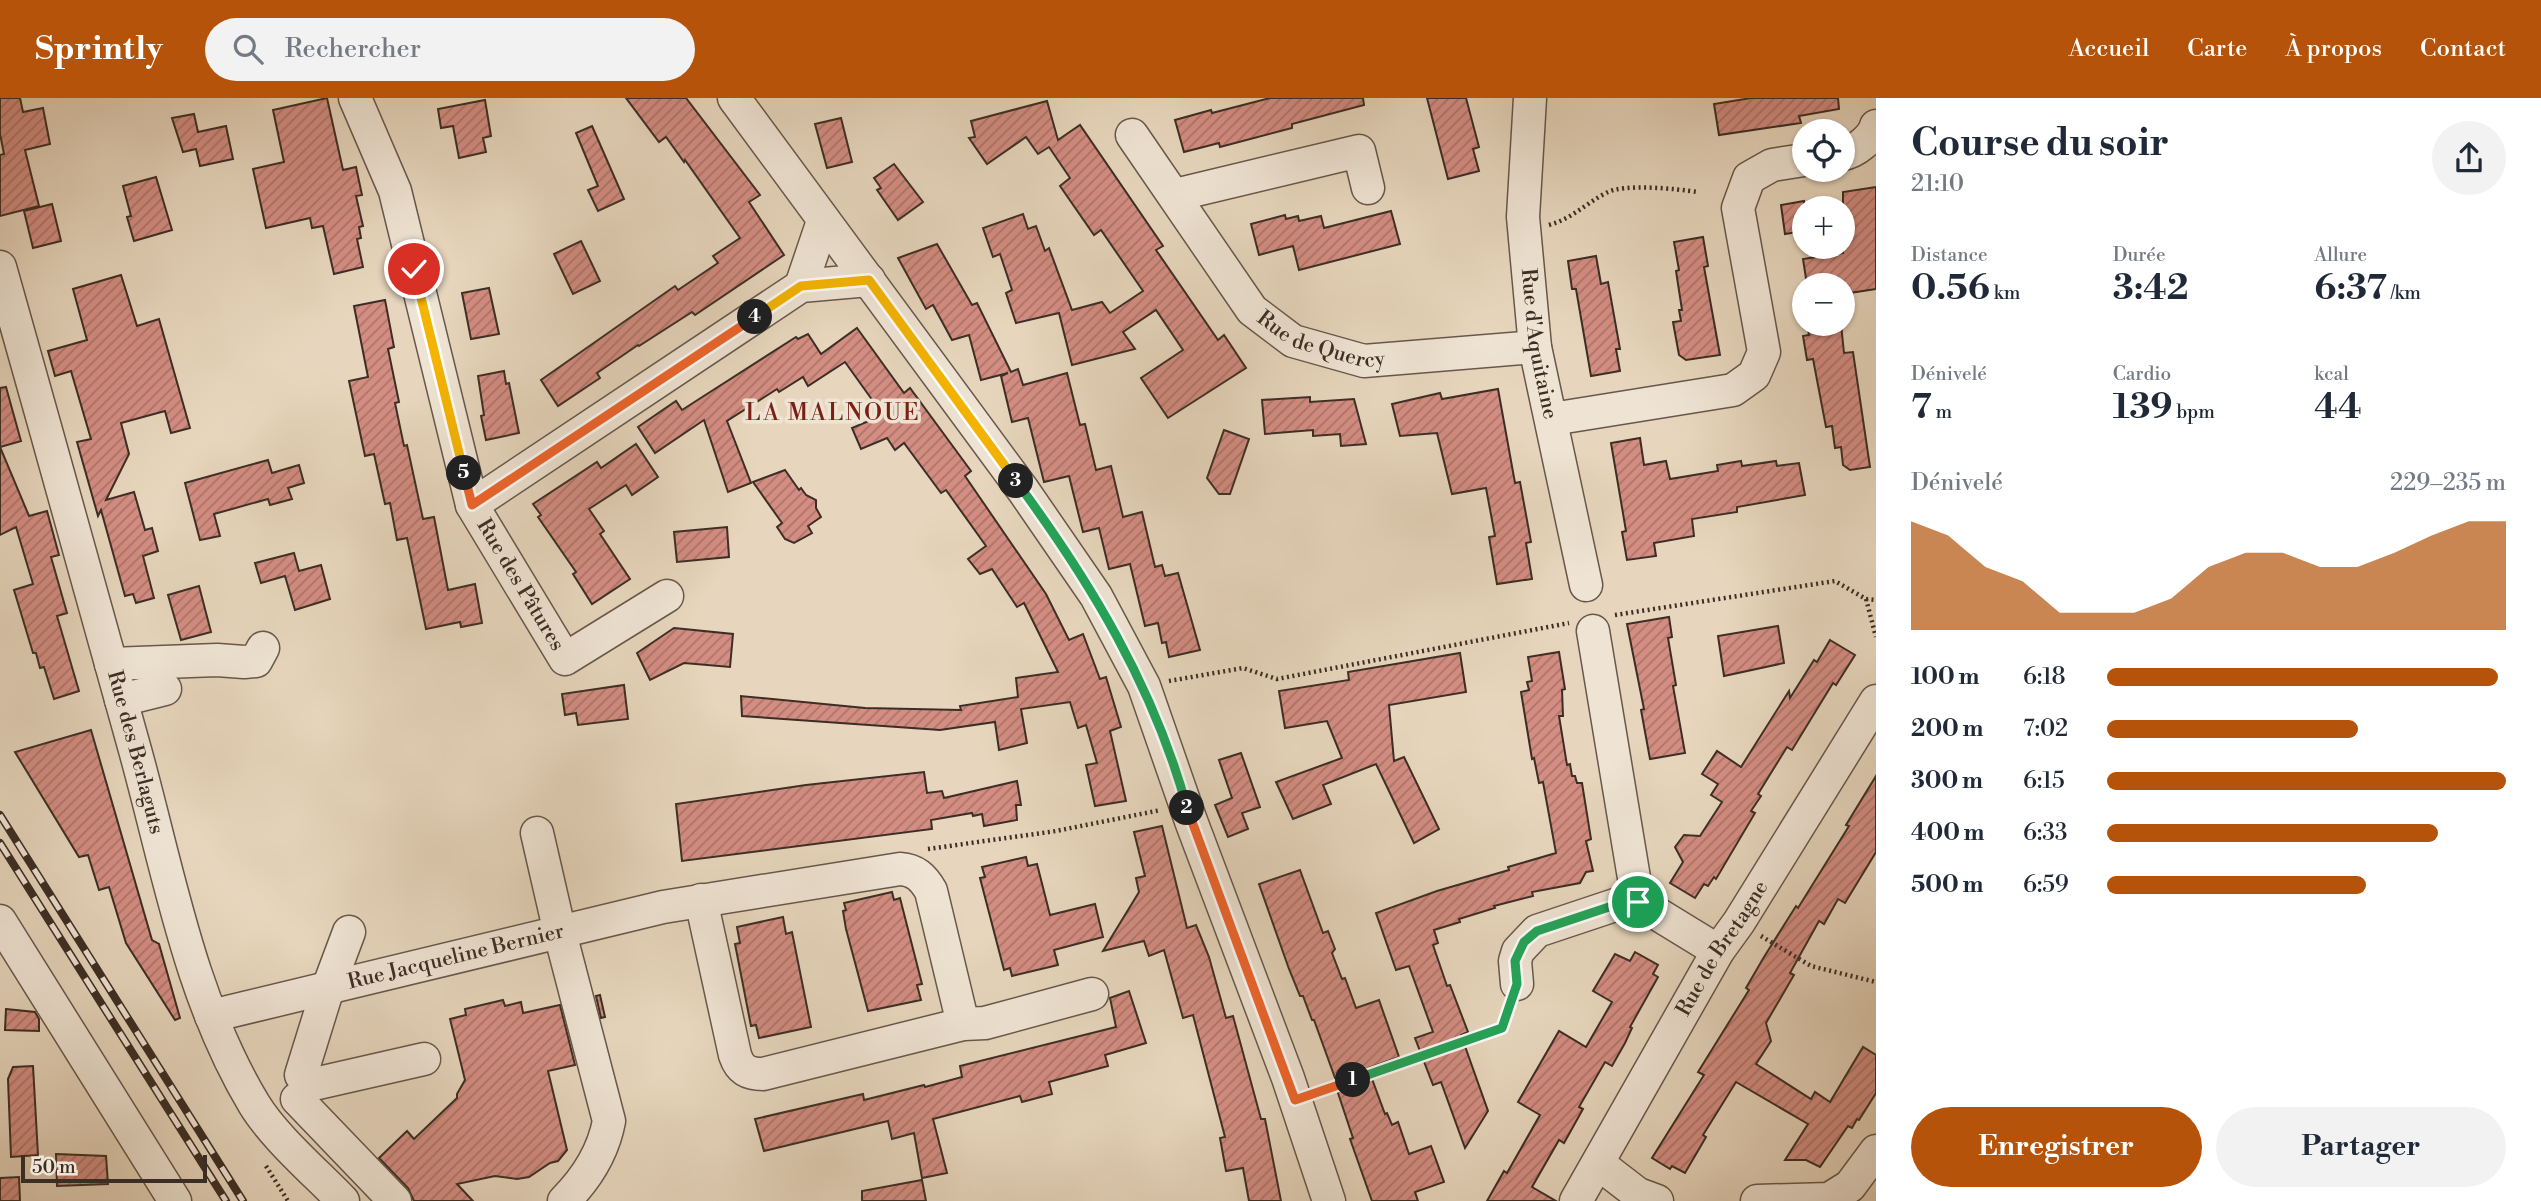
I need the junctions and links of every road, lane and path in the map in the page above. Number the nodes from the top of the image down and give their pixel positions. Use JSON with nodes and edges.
{"nodes":[{"id":1,"x":355,"y":98,"type":"edge"},
{"id":2,"x":734,"y":98,"type":"edge"},
{"id":3,"x":1530,"y":98,"type":"edge"},
{"id":4,"x":1876,"y":126,"type":"edge"},
{"id":5,"x":1132,"y":135,"type":"dead end"},
{"id":6,"x":1855,"y":149,"type":"edge"},
{"id":7,"x":1792,"y":162,"type":"edge"},
{"id":8,"x":1368,"y":188,"type":"dead end"},
{"id":9,"x":1698,"y":192,"type":"dead end"},
{"id":10,"x":1175,"y":195,"type":"junction"},
{"id":11,"x":823,"y":221,"type":"junction"},
{"id":12,"x":1524,"y":231,"type":"junction"},
{"id":13,"x":0,"y":267,"type":"edge"},
{"id":14,"x":869,"y":280,"type":"junction"},
{"id":15,"x":801,"y":286,"type":"junction"},
{"id":16,"x":1535,"y":347,"type":"junction"},
{"id":17,"x":1552,"y":419,"type":"junction"},
{"id":18,"x":472,"y":505,"type":"junction"},
{"id":19,"x":1586,"y":585,"type":"dead end"},
{"id":20,"x":667,"y":596,"type":"dead end"},
{"id":21,"x":1866,"y":599,"type":"junction"},
{"id":22,"x":1876,"y":600,"type":"edge"},
{"id":23,"x":1592,"y":623,"type":"junction"},
{"id":24,"x":1876,"y":637,"type":"edge"},
{"id":25,"x":263,"y":648,"type":"dead end"},
{"id":26,"x":111,"y":664,"type":"junction"},
{"id":27,"x":1144,"y":686,"type":"junction"},
{"id":28,"x":165,"y":689,"type":"dead end"},
{"id":29,"x":121,"y":700,"type":"junction"},
{"id":30,"x":1876,"y":701,"type":"edge"},
{"id":31,"x":537,"y":833,"type":"dead end"},
{"id":32,"x":701,"y":900,"type":"junction"},
{"id":33,"x":1638,"y":902,"type":"junction"},
{"id":34,"x":0,"y":921,"type":"edge"},
{"id":35,"x":1739,"y":922,"type":"junction"},
{"id":36,"x":349,"y":932,"type":"dead end"},
{"id":37,"x":560,"y":933,"type":"junction"},
{"id":38,"x":1718,"y":951,"type":"junction"},
{"id":39,"x":1876,"y":982,"type":"edge"},
{"id":40,"x":1517,"y":984,"type":"joint"},
{"id":41,"x":328,"y":988,"type":"junction"},
{"id":42,"x":1092,"y":994,"type":"dead end"},
{"id":43,"x":211,"y":1016,"type":"junction"},
{"id":44,"x":963,"y":1024,"type":"junction"},
{"id":45,"x":424,"y":1059,"type":"dead end"},
{"id":46,"x":304,"y":1086,"type":"junction"},
{"id":47,"x":1295,"y":1100,"type":"junction"},
{"id":48,"x":1876,"y":1151,"type":"edge"},
{"id":49,"x":1599,"y":1164,"type":"junction"},
{"id":50,"x":175,"y":1201,"type":"edge"},
{"id":51,"x":343,"y":1201,"type":"edge"},
{"id":52,"x":395,"y":1201,"type":"edge"},
{"id":53,"x":564,"y":1201,"type":"edge"},
{"id":54,"x":1329,"y":1201,"type":"edge"},
{"id":55,"x":1576,"y":1201,"type":"edge"},
{"id":56,"x":1657,"y":1201,"type":"edge"},
{"id":57,"x":1757,"y":1201,"type":"edge"}],
"edges":[{"from":1,"to":18,"type":"street","name":"Rue des Pâtures"},
{"from":2,"to":11,"type":"street"},
{"from":3,"to":12,"type":"street","name":"Rue d'Aquitaine"},
{"from":4,"to":6,"type":"street"},
{"from":5,"to":10,"type":"street","name":"Rue de Quercy"},
{"from":7,"to":17,"type":"street"},
{"from":8,"to":10,"type":"street"},
{"from":9,"to":12,"type":"path"},
{"from":10,"to":16,"type":"street","name":"Rue de Quercy"},
{"from":11,"to":14,"type":"street"},
{"from":11,"to":15,"type":"street"},
{"from":12,"to":16,"type":"street","name":"Rue d'Aquitaine"},
{"from":13,"to":26,"type":"street","name":"Rue des Berlaguts"},
{"from":14,"to":15,"type":"street"},
{"from":14,"to":27,"type":"street"},
{"from":15,"to":18,"type":"street"},
{"from":16,"to":17,"type":"street","name":"Rue d'Aquitaine"},
{"from":17,"to":19,"type":"street","name":"Rue d'Aquitaine"},
{"from":18,"to":20,"type":"street","name":"Rue des Pâtures"},
{"from":21,"to":22,"type":"path"},
{"from":21,"to":23,"type":"path"},
{"from":21,"to":24,"type":"path"},
{"from":23,"to":27,"type":"path"},
{"from":23,"to":33,"type":"street"},
{"from":25,"to":26,"type":"street"},
{"from":26,"to":29,"type":"street","name":"Rue des Berlaguts"},
{"from":27,"to":47,"type":"street"},
{"from":28,"to":29,"type":"street"},
{"from":29,"to":43,"type":"street","name":"Rue des Berlaguts"},
{"from":30,"to":35,"type":"street","name":"Rue de Bretagne"},
{"from":31,"to":37,"type":"street"},
{"from":32,"to":37,"type":"street","name":"Rue Jacqueline Bernier"},
{"from":32,"to":44,"type":"street","name":"Rue Jacqueline Bernier"},
{"from":32,"to":44,"type":"street"},
{"from":33,"to":38,"type":"street"},
{"from":33,"to":40,"type":"street"},
{"from":34,"to":50,"type":"street"},
{"from":35,"to":38,"type":"street","name":"Rue de Bretagne"},
{"from":35,"to":39,"type":"path"},
{"from":36,"to":41,"type":"street"},
{"from":37,"to":41,"type":"street","name":"Rue Jacqueline Bernier"},
{"from":37,"to":53,"type":"street"},
{"from":38,"to":49,"type":"street","name":"Rue de Bretagne"},
{"from":40,"to":47,"type":"path"},
{"from":41,"to":43,"type":"street","name":"Rue Jacqueline Bernier"},
{"from":41,"to":46,"type":"street"},
{"from":42,"to":44,"type":"street"},
{"from":43,"to":51,"type":"street","name":"Rue des Berlaguts"},
{"from":45,"to":46,"type":"street"},
{"from":46,"to":52,"type":"street"},
{"from":47,"to":54,"type":"street"},
{"from":48,"to":57,"type":"street"},
{"from":49,"to":55,"type":"street","name":"Rue de Bretagne"},
{"from":49,"to":56,"type":"street"}]}
